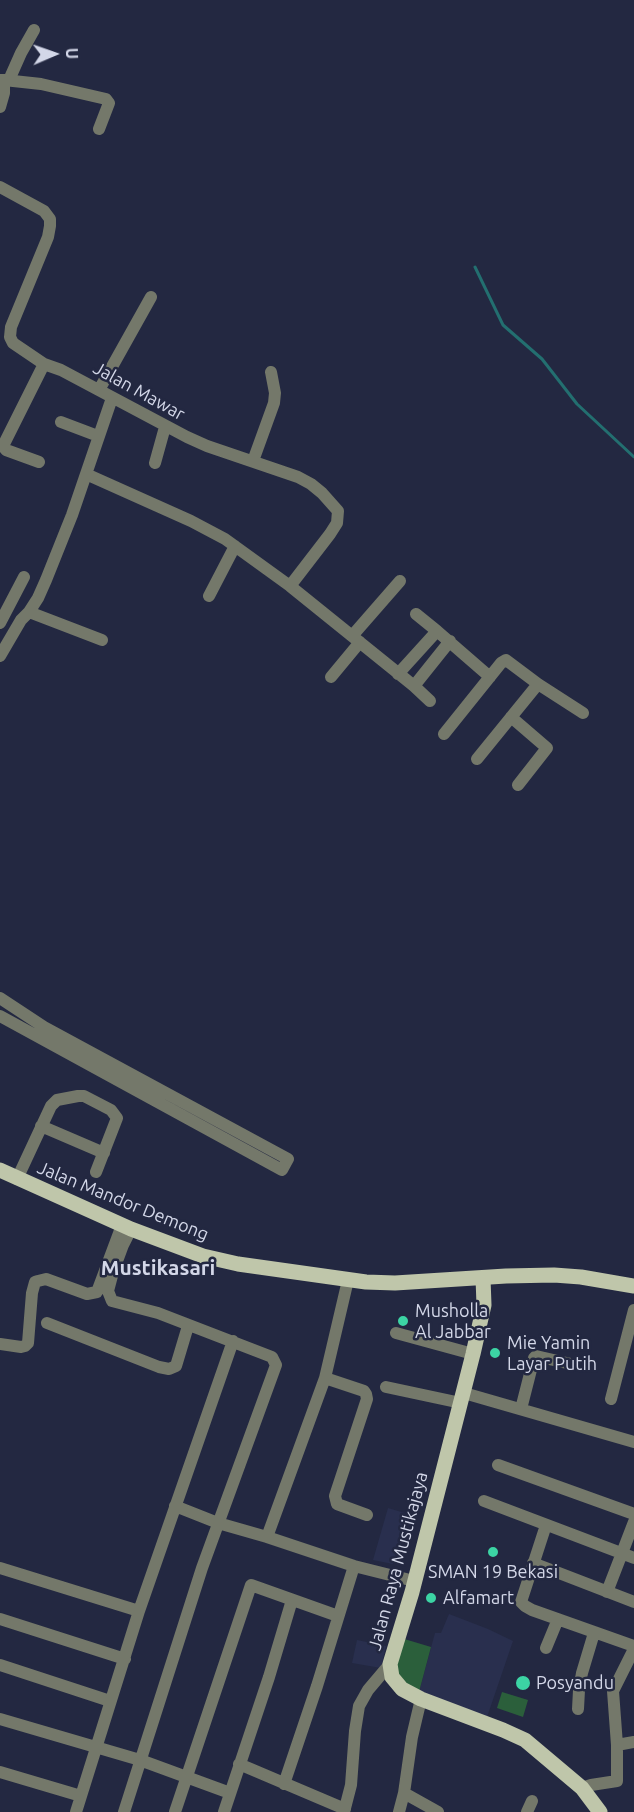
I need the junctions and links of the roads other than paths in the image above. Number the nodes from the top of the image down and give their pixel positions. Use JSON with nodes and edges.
{"nodes":[{"id":1,"x":34,"y":30,"type":"dead end"},
{"id":2,"x":4,"y":80,"type":"edge"},
{"id":3,"x":0,"y":107,"type":"edge"},
{"id":4,"x":99,"y":129,"type":"dead end"},
{"id":5,"x":0,"y":187,"type":"edge"},
{"id":6,"x":150,"y":297,"type":"dead end"},
{"id":7,"x":44,"y":364,"type":"junction"},
{"id":8,"x":271,"y":372,"type":"dead end"},
{"id":9,"x":99,"y":390,"type":"junction"},
{"id":10,"x":112,"y":398,"type":"junction"},
{"id":11,"x":61,"y":422,"type":"dead end"},
{"id":12,"x":165,"y":427,"type":"junction"},
{"id":13,"x":99,"y":436,"type":"junction"},
{"id":14,"x":253,"y":461,"type":"junction"},
{"id":15,"x":39,"y":462,"type":"dead end"},
{"id":16,"x":155,"y":463,"type":"dead end"},
{"id":17,"x":86,"y":474,"type":"junction"},
{"id":18,"x":235,"y":546,"type":"junction"},
{"id":19,"x":24,"y":577,"type":"dead end"},
{"id":20,"x":400,"y":581,"type":"dead end"},
{"id":21,"x":290,"y":586,"type":"junction"},
{"id":22,"x":209,"y":596,"type":"dead end"},
{"id":23,"x":29,"y":612,"type":"junction"},
{"id":24,"x":416,"y":614,"type":"dead end"},
{"id":25,"x":0,"y":623,"type":"edge"},
{"id":26,"x":437,"y":631,"type":"junction"},
{"id":27,"x":356,"y":639,"type":"junction"},
{"id":28,"x":102,"y":640,"type":"dead end"},
{"id":29,"x":450,"y":641,"type":"junction"},
{"id":30,"x":0,"y":656,"type":"edge"},
{"id":31,"x":398,"y":674,"type":"junction"},
{"id":32,"x":331,"y":677,"type":"dead end"},
{"id":33,"x":490,"y":677,"type":"junction"},
{"id":34,"x":538,"y":684,"type":"junction"},
{"id":35,"x":414,"y":686,"type":"junction"},
{"id":36,"x":430,"y":701,"type":"dead end"},
{"id":37,"x":583,"y":713,"type":"dead end"},
{"id":38,"x":511,"y":717,"type":"junction"},
{"id":39,"x":444,"y":735,"type":"dead end"},
{"id":40,"x":477,"y":759,"type":"dead end"},
{"id":41,"x":518,"y":785,"type":"dead end"},
{"id":42,"x":0,"y":998,"type":"edge"},
{"id":43,"x":0,"y":1016,"type":"edge"},
{"id":44,"x":41,"y":1032,"type":"junction"},
{"id":45,"x":41,"y":1126,"type":"junction"},
{"id":46,"x":104,"y":1153,"type":"junction"},
{"id":47,"x":0,"y":1170,"type":"edge"},
{"id":48,"x":96,"y":1172,"type":"dead end"},
{"id":49,"x":17,"y":1179,"type":"junction"},
{"id":50,"x":126,"y":1227,"type":"junction"},
{"id":51,"x":483,"y":1278,"type":"junction"},
{"id":52,"x":348,"y":1280,"type":"junction"},
{"id":53,"x":634,"y":1286,"type":"edge"},
{"id":54,"x":634,"y":1310,"type":"edge"},
{"id":55,"x":47,"y":1323,"type":"dead end"},
{"id":56,"x":189,"y":1326,"type":"junction"},
{"id":57,"x":396,"y":1333,"type":"dead end"},
{"id":58,"x":233,"y":1341,"type":"junction"},
{"id":59,"x":0,"y":1344,"type":"edge"},
{"id":60,"x":473,"y":1354,"type":"junction"},
{"id":61,"x":571,"y":1364,"type":"dead end"},
{"id":62,"x":325,"y":1378,"type":"junction"},
{"id":63,"x":386,"y":1387,"type":"dead end"},
{"id":64,"x":462,"y":1398,"type":"junction"},
{"id":65,"x":611,"y":1399,"type":"dead end"},
{"id":66,"x":521,"y":1409,"type":"junction"},
{"id":67,"x":634,"y":1442,"type":"edge"},
{"id":68,"x":498,"y":1465,"type":"dead end"},
{"id":69,"x":484,"y":1501,"type":"dead end"},
{"id":70,"x":175,"y":1506,"type":"junction"},
{"id":71,"x":634,"y":1514,"type":"edge"},
{"id":72,"x":367,"y":1515,"type":"dead end"},
{"id":73,"x":634,"y":1522,"type":"edge"},
{"id":74,"x":218,"y":1523,"type":"junction"},
{"id":75,"x":546,"y":1525,"type":"junction"},
{"id":76,"x":267,"y":1537,"type":"junction"},
{"id":77,"x":628,"y":1556,"type":"edge"},
{"id":78,"x":533,"y":1563,"type":"junction"},
{"id":79,"x":354,"y":1566,"type":"junction"},
{"id":80,"x":0,"y":1568,"type":"edge"},
{"id":81,"x":414,"y":1581,"type":"junction"},
{"id":82,"x":607,"y":1592,"type":"junction"},
{"id":83,"x":292,"y":1600,"type":"junction"},
{"id":84,"x":634,"y":1602,"type":"edge"},
{"id":85,"x":139,"y":1611,"type":"junction"},
{"id":86,"x":338,"y":1616,"type":"junction"},
{"id":87,"x":0,"y":1619,"type":"edge"},
{"id":88,"x":558,"y":1619,"type":"junction"},
{"id":89,"x":594,"y":1633,"type":"junction"},
{"id":90,"x":546,"y":1648,"type":"dead end"},
{"id":91,"x":634,"y":1648,"type":"edge"},
{"id":92,"x":124,"y":1659,"type":"junction"},
{"id":93,"x":390,"y":1664,"type":"junction"},
{"id":94,"x":0,"y":1665,"type":"edge"},
{"id":95,"x":421,"y":1699,"type":"junction"},
{"id":96,"x":110,"y":1701,"type":"junction"},
{"id":97,"x":578,"y":1709,"type":"dead end"},
{"id":98,"x":0,"y":1719,"type":"edge"},
{"id":99,"x":634,"y":1742,"type":"edge"},
{"id":100,"x":617,"y":1745,"type":"junction"},
{"id":101,"x":97,"y":1748,"type":"junction"},
{"id":102,"x":140,"y":1760,"type":"junction"},
{"id":103,"x":239,"y":1764,"type":"junction"},
{"id":104,"x":0,"y":1772,"type":"edge"},
{"id":105,"x":186,"y":1776,"type":"junction"},
{"id":106,"x":284,"y":1784,"type":"junction"},
{"id":107,"x":582,"y":1788,"type":"junction"},
{"id":108,"x":230,"y":1793,"type":"junction"},
{"id":109,"x":404,"y":1793,"type":"junction"},
{"id":110,"x":81,"y":1796,"type":"junction"},
{"id":111,"x":344,"y":1810,"type":"edge"},
{"id":112,"x":226,"y":1811,"type":"edge"},
{"id":113,"x":76,"y":1812,"type":"edge"},
{"id":114,"x":124,"y":1812,"type":"edge"},
{"id":115,"x":174,"y":1812,"type":"edge"},
{"id":116,"x":399,"y":1812,"type":"edge"},
{"id":117,"x":438,"y":1812,"type":"edge"},
{"id":118,"x":600,"y":1812,"type":"edge"}],
"edges":[{"from":1,"to":2,"type":"street"},
{"from":2,"to":3,"type":"street"},
{"from":2,"to":4,"type":"street"},
{"from":5,"to":7,"type":"street","name":"Jalan Mawar"},
{"from":6,"to":9,"type":"street"},
{"from":7,"to":9,"type":"street","name":"Jalan Mawar"},
{"from":7,"to":15,"type":"street"},
{"from":8,"to":14,"type":"street"},
{"from":9,"to":10,"type":"street","name":"Jalan Mawar"},
{"from":10,"to":12,"type":"street","name":"Jalan Mawar"},
{"from":10,"to":13,"type":"street"},
{"from":11,"to":13,"type":"street"},
{"from":12,"to":14,"type":"street","name":"Jalan Mawar"},
{"from":12,"to":16,"type":"street"},
{"from":13,"to":17,"type":"street"},
{"from":14,"to":21,"type":"street","name":"Jalan Mawar"},
{"from":17,"to":18,"type":"street"},
{"from":17,"to":23,"type":"street"},
{"from":18,"to":21,"type":"street"},
{"from":18,"to":22,"type":"street"},
{"from":19,"to":25,"type":"street"},
{"from":20,"to":27,"type":"street"},
{"from":21,"to":27,"type":"street"},
{"from":23,"to":28,"type":"street"},
{"from":23,"to":30,"type":"street"},
{"from":24,"to":26,"type":"street"},
{"from":26,"to":29,"type":"street"},
{"from":26,"to":31,"type":"street"},
{"from":27,"to":31,"type":"street"},
{"from":27,"to":32,"type":"street"},
{"from":29,"to":33,"type":"street"},
{"from":29,"to":35,"type":"street"},
{"from":31,"to":35,"type":"street"},
{"from":33,"to":34,"type":"street"},
{"from":33,"to":39,"type":"street"},
{"from":34,"to":37,"type":"street"},
{"from":34,"to":38,"type":"street"},
{"from":35,"to":36,"type":"street"},
{"from":38,"to":40,"type":"street"},
{"from":38,"to":41,"type":"street"},
{"from":42,"to":44,"type":"street"},
{"from":43,"to":44,"type":"street"},
{"from":44,"to":44,"type":"street"},
{"from":45,"to":46,"type":"street"},
{"from":45,"to":46,"type":"street"},
{"from":45,"to":49,"type":"street"},
{"from":46,"to":48,"type":"street"},
{"from":47,"to":49,"type":"main road","name":"Jalan Mandor Demong"},
{"from":49,"to":50,"type":"main road","name":"Jalan Mandor Demong"},
{"from":50,"to":52,"type":"main road","name":"Jalan Mandor Demong"},
{"from":50,"to":56,"type":"street"},
{"from":50,"to":59,"type":"street"},
{"from":51,"to":52,"type":"main road","name":"Jalan Mandor Demong"},
{"from":51,"to":53,"type":"main road","name":"Jalan Mandor Demong"},
{"from":51,"to":60,"type":"main road","name":"Jalan Raya Mustikajaya"},
{"from":52,"to":62,"type":"street"},
{"from":54,"to":65,"type":"street"},
{"from":55,"to":56,"type":"street"},
{"from":56,"to":58,"type":"street"},
{"from":57,"to":60,"type":"street"},
{"from":58,"to":70,"type":"street"},
{"from":58,"to":74,"type":"street"},
{"from":60,"to":64,"type":"main road","name":"Jalan Raya Mustikajaya"},
{"from":61,"to":66,"type":"street"},
{"from":62,"to":72,"type":"street"},
{"from":62,"to":76,"type":"street"},
{"from":63,"to":64,"type":"street"},
{"from":64,"to":66,"type":"street"},
{"from":64,"to":81,"type":"main road","name":"Jalan Raya Mustikajaya"},
{"from":66,"to":67,"type":"street"},
{"from":68,"to":71,"type":"street"},
{"from":69,"to":75,"type":"street"},
{"from":70,"to":74,"type":"street"},
{"from":70,"to":85,"type":"street"},
{"from":73,"to":77,"type":"street"},
{"from":74,"to":76,"type":"street"},
{"from":74,"to":102,"type":"street"},
{"from":75,"to":77,"type":"street"},
{"from":75,"to":78,"type":"street"},
{"from":76,"to":79,"type":"street"},
{"from":77,"to":82,"type":"street"},
{"from":78,"to":82,"type":"street"},
{"from":78,"to":88,"type":"street"},
{"from":79,"to":81,"type":"street"},
{"from":79,"to":86,"type":"street"},
{"from":80,"to":85,"type":"street"},
{"from":81,"to":93,"type":"main road","name":"Jalan Raya Mustikajaya"},
{"from":82,"to":84,"type":"street"},
{"from":83,"to":86,"type":"street"},
{"from":83,"to":103,"type":"street"},
{"from":83,"to":105,"type":"street"},
{"from":85,"to":92,"type":"street"},
{"from":86,"to":106,"type":"street"},
{"from":87,"to":92,"type":"street"},
{"from":88,"to":89,"type":"street"},
{"from":88,"to":90,"type":"street"},
{"from":89,"to":91,"type":"street"},
{"from":89,"to":97,"type":"street"},
{"from":91,"to":100,"type":"street"},
{"from":92,"to":96,"type":"street"},
{"from":93,"to":95,"type":"main road","name":"Jalan Raya Mustikajaya"},
{"from":93,"to":111,"type":"street"},
{"from":94,"to":96,"type":"street"},
{"from":95,"to":107,"type":"main road","name":"Jalan Raya Mustikajaya"},
{"from":95,"to":109,"type":"street"},
{"from":96,"to":101,"type":"street"},
{"from":98,"to":101,"type":"street"},
{"from":99,"to":100,"type":"street"},
{"from":100,"to":107,"type":"street"},
{"from":101,"to":102,"type":"street"},
{"from":101,"to":110,"type":"street"},
{"from":102,"to":105,"type":"street"},
{"from":102,"to":114,"type":"street"},
{"from":103,"to":106,"type":"street"},
{"from":103,"to":108,"type":"street"},
{"from":104,"to":110,"type":"street"},
{"from":105,"to":108,"type":"street"},
{"from":105,"to":115,"type":"street"},
{"from":106,"to":111,"type":"street"},
{"from":107,"to":118,"type":"main road","name":"Jalan Raya Mustikajaya"},
{"from":108,"to":112,"type":"street"},
{"from":109,"to":116,"type":"street"},
{"from":109,"to":117,"type":"street"},
{"from":110,"to":113,"type":"street"}]}
